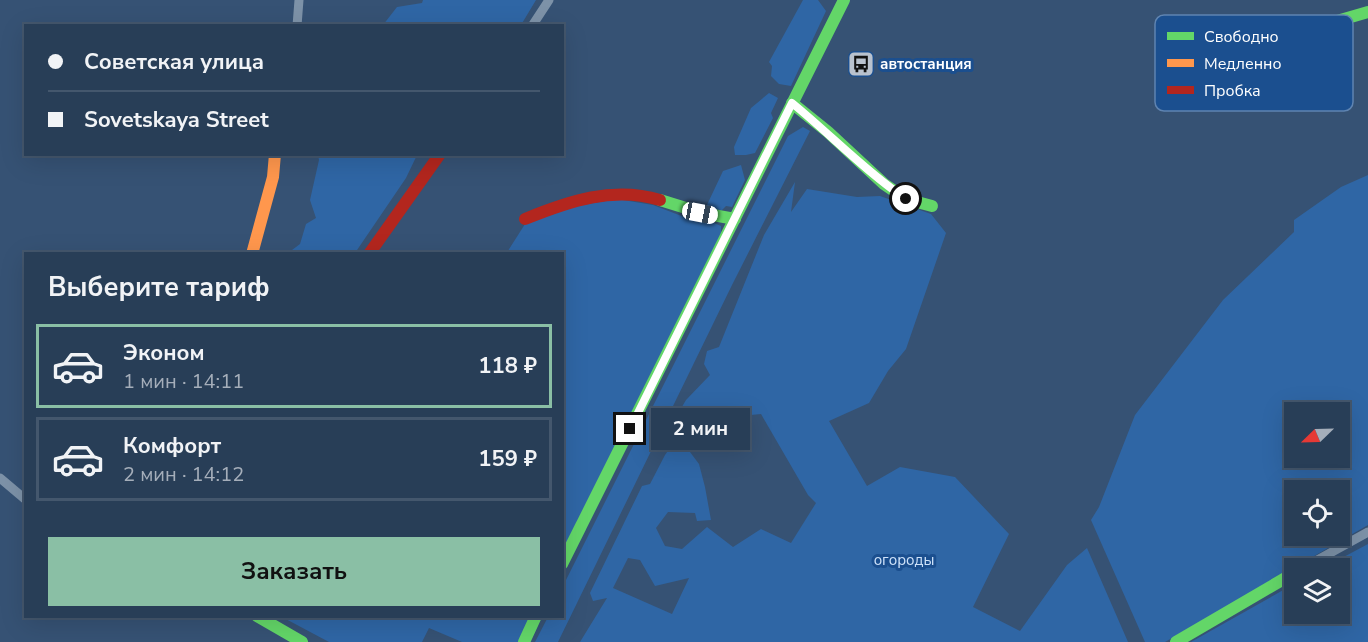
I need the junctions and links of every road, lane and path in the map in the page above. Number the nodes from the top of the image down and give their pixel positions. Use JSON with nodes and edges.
{"nodes":[{"id":1,"x":299,"y":0,"type":"edge"},
{"id":2,"x":549,"y":0,"type":"edge"},
{"id":3,"x":844,"y":0,"type":"edge"},
{"id":4,"x":1368,"y":12,"type":"edge"},
{"id":5,"x":1353,"y":16,"type":"edge"},
{"id":6,"x":297,"y":24,"type":"edge"},
{"id":7,"x":533,"y":24,"type":"edge"},
{"id":8,"x":792,"y":103,"type":"junction"},
{"id":9,"x":275,"y":156,"type":"edge"},
{"id":10,"x":439,"y":156,"type":"edge"},
{"id":11,"x":932,"y":206,"type":"dead end"},
{"id":12,"x":525,"y":219,"type":"dead end"},
{"id":13,"x":735,"y":219,"type":"junction"},
{"id":14,"x":253,"y":252,"type":"edge"},
{"id":15,"x":370,"y":252,"type":"edge"},
{"id":16,"x":0,"y":478,"type":"edge"},
{"id":17,"x":24,"y":498,"type":"edge"},
{"id":18,"x":1368,"y":532,"type":"edge"},
{"id":19,"x":1321,"y":558,"type":"edge"},
{"id":20,"x":564,"y":560,"type":"edge"},
{"id":21,"x":1284,"y":579,"type":"edge"},
{"id":22,"x":260,"y":618,"type":"edge"},
{"id":23,"x":535,"y":618,"type":"edge"},
{"id":24,"x":302,"y":642,"type":"edge"},
{"id":25,"x":524,"y":642,"type":"edge"},
{"id":26,"x":1176,"y":642,"type":"edge"}],
"edges":[{"from":1,"to":6,"type":"street"},
{"from":2,"to":7,"type":"street"},
{"from":3,"to":8,"type":"street"},
{"from":4,"to":5,"type":"street"},
{"from":8,"to":11,"type":"street"},
{"from":8,"to":13,"type":"street"},
{"from":9,"to":14,"type":"street"},
{"from":10,"to":15,"type":"street"},
{"from":12,"to":13,"type":"street"},
{"from":13,"to":20,"type":"street"},
{"from":16,"to":17,"type":"street"},
{"from":18,"to":19,"type":"street"},
{"from":21,"to":26,"type":"street"},
{"from":22,"to":24,"type":"street"},
{"from":23,"to":25,"type":"street"}]}
